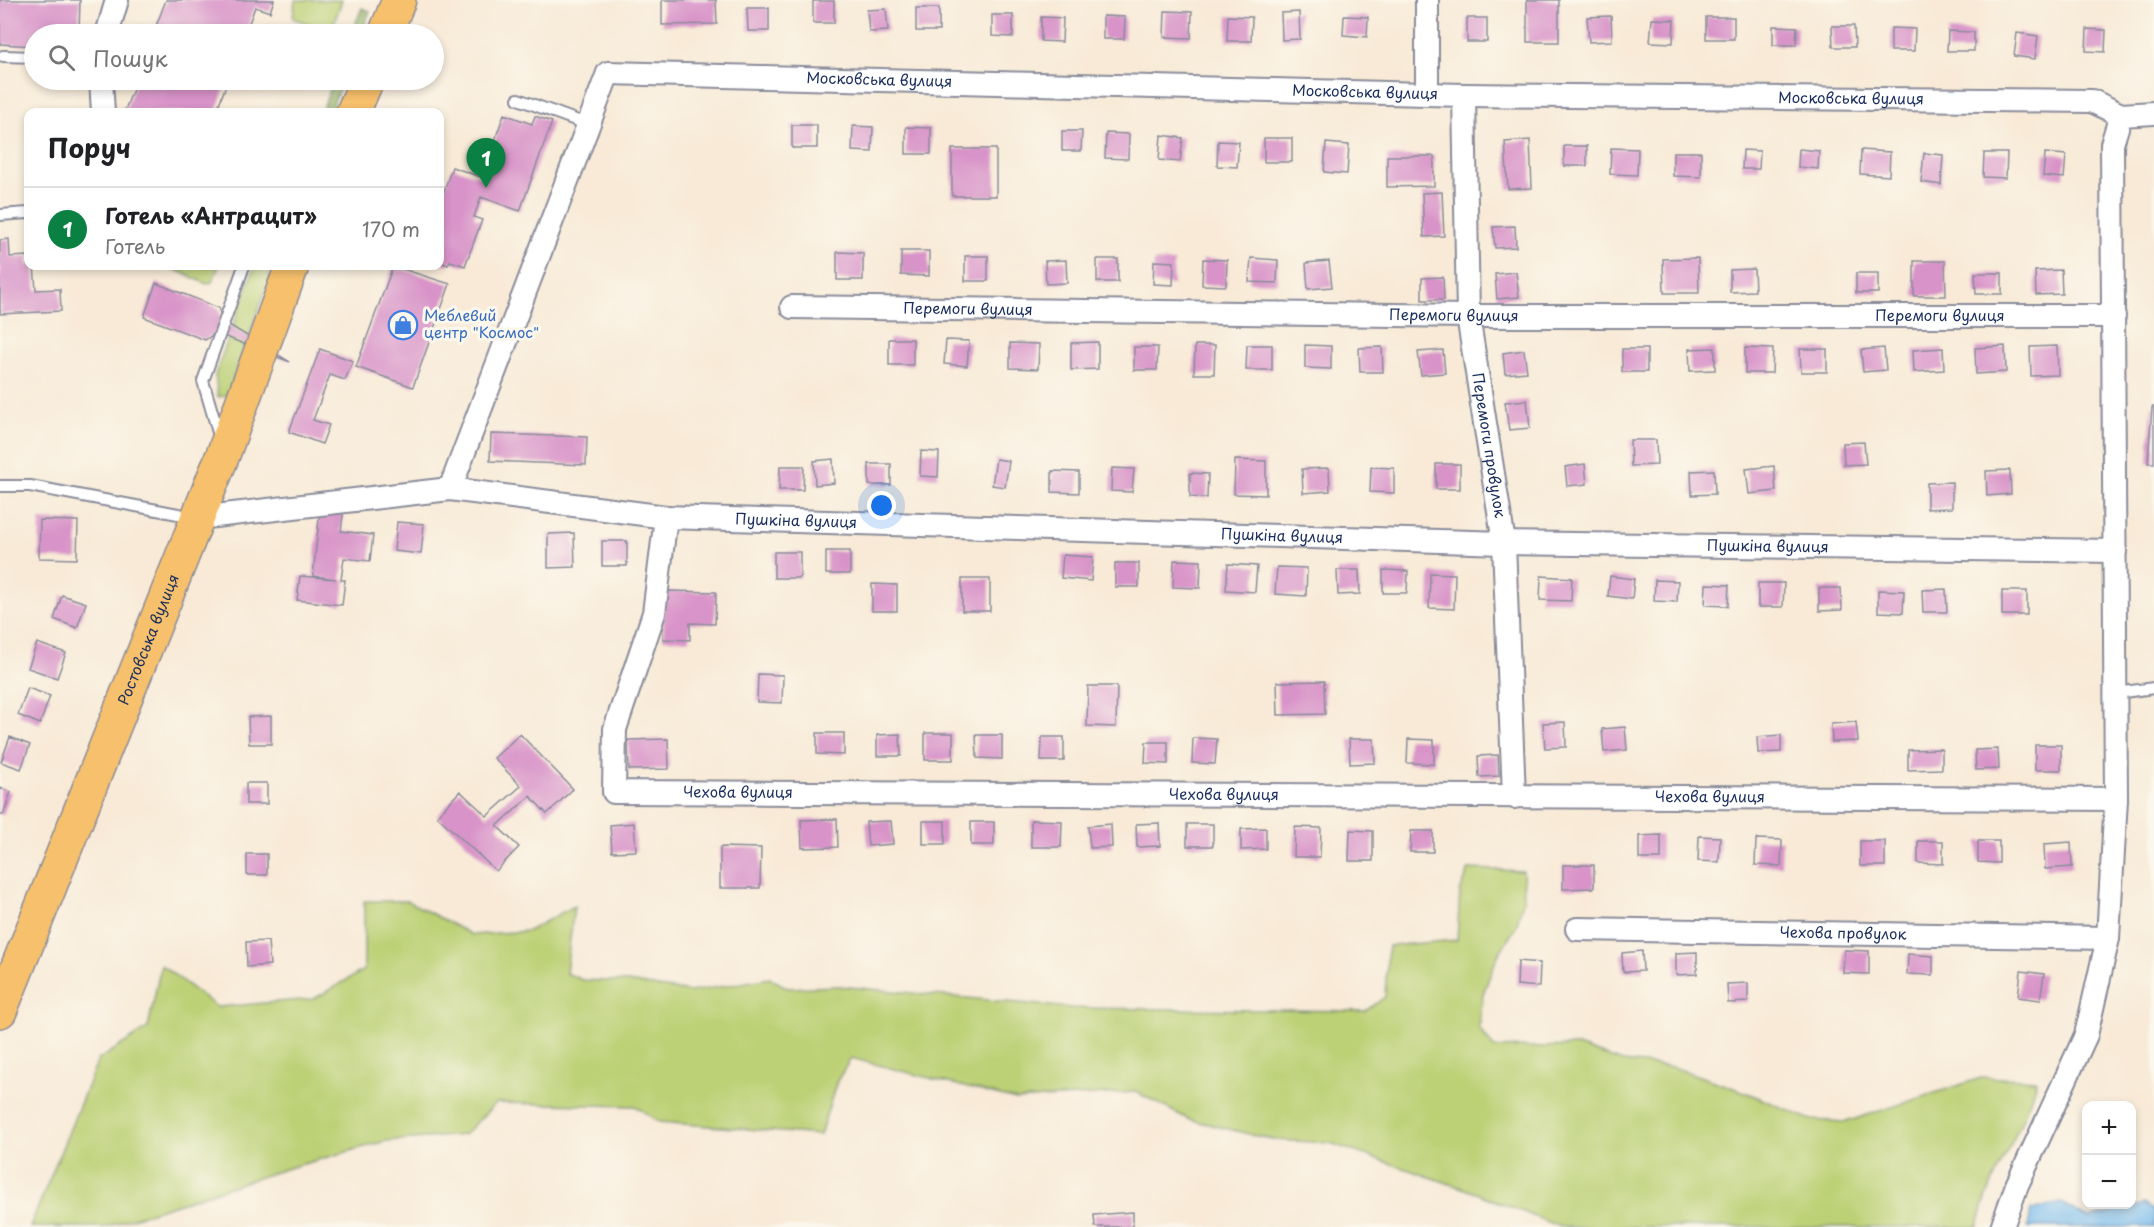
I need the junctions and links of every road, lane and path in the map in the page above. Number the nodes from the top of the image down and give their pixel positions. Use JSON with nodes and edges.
{"nodes":[{"id":1,"x":117,"y":0,"type":"edge"},
{"id":2,"x":399,"y":0,"type":"edge"},
{"id":3,"x":1427,"y":0,"type":"edge"},
{"id":4,"x":111,"y":24,"type":"edge"},
{"id":5,"x":389,"y":24,"type":"edge"},
{"id":6,"x":3,"y":56,"type":"dead end"},
{"id":7,"x":24,"y":57,"type":"edge"},
{"id":8,"x":102,"y":90,"type":"edge"},
{"id":9,"x":363,"y":90,"type":"edge"},
{"id":10,"x":1427,"y":94,"type":"junction"},
{"id":11,"x":1464,"y":95,"type":"junction"},
{"id":12,"x":519,"y":99,"type":"dead end"},
{"id":13,"x":103,"y":108,"type":"edge"},
{"id":14,"x":355,"y":108,"type":"edge"},
{"id":15,"x":2154,"y":113,"type":"edge"},
{"id":16,"x":2121,"y":115,"type":"junction"},
{"id":17,"x":589,"y":125,"type":"junction"},
{"id":18,"x":24,"y":213,"type":"edge"},
{"id":19,"x":0,"y":215,"type":"edge"},
{"id":20,"x":243,"y":270,"type":"edge"},
{"id":21,"x":291,"y":270,"type":"edge"},
{"id":22,"x":792,"y":307,"type":"dead end"},
{"id":23,"x":1467,"y":316,"type":"junction"},
{"id":24,"x":2114,"y":316,"type":"junction"},
{"id":25,"x":224,"y":452,"type":"junction"},
{"id":26,"x":0,"y":486,"type":"edge"},
{"id":27,"x":450,"y":489,"type":"junction"},
{"id":28,"x":666,"y":517,"type":"junction"},
{"id":29,"x":198,"y":518,"type":"junction"},
{"id":30,"x":1504,"y":543,"type":"junction"},
{"id":31,"x":2115,"y":551,"type":"junction"},
{"id":32,"x":2154,"y":688,"type":"edge"},
{"id":33,"x":2116,"y":693,"type":"junction"},
{"id":34,"x":1514,"y":796,"type":"junction"},
{"id":35,"x":2116,"y":799,"type":"junction"},
{"id":36,"x":1577,"y":928,"type":"dead end"},
{"id":37,"x":2108,"y":938,"type":"junction"},
{"id":38,"x":0,"y":1011,"type":"edge"},
{"id":39,"x":2002,"y":1227,"type":"edge"}],
"edges":[{"from":1,"to":4,"type":"street"},
{"from":2,"to":5,"type":"highway"},
{"from":3,"to":10,"type":"street"},
{"from":6,"to":7,"type":"lane"},
{"from":8,"to":13,"type":"street"},
{"from":9,"to":14,"type":"highway"},
{"from":10,"to":11,"type":"street","name":"Московська вулиця"},
{"from":10,"to":17,"type":"street","name":"Московська вулиця"},
{"from":11,"to":16,"type":"street","name":"Московська вулиця"},
{"from":11,"to":23,"type":"street","name":"Перемоги провулок"},
{"from":12,"to":17,"type":"lane"},
{"from":15,"to":16,"type":"street"},
{"from":16,"to":24,"type":"street"},
{"from":17,"to":27,"type":"street"},
{"from":18,"to":19,"type":"lane"},
{"from":20,"to":25,"type":"lane"},
{"from":21,"to":25,"type":"highway","name":"Ростовська вулиця"},
{"from":22,"to":23,"type":"street","name":"Перемоги вулиця"},
{"from":23,"to":24,"type":"street","name":"Перемоги вулиця"},
{"from":23,"to":30,"type":"street","name":"Перемоги провулок"},
{"from":24,"to":31,"type":"street"},
{"from":25,"to":29,"type":"highway","name":"Ростовська вулиця"},
{"from":26,"to":29,"type":"lane"},
{"from":27,"to":28,"type":"street","name":"Пушкіна вулиця"},
{"from":27,"to":29,"type":"street","name":"Пушкіна вулиця"},
{"from":28,"to":30,"type":"street","name":"Пушкіна вулиця"},
{"from":28,"to":34,"type":"street","name":"Чехова вулиця"},
{"from":29,"to":38,"type":"highway","name":"Ростовська вулиця"},
{"from":30,"to":31,"type":"street","name":"Пушкіна вулиця"},
{"from":30,"to":34,"type":"street","name":"Перемоги провулок"},
{"from":31,"to":33,"type":"street"},
{"from":32,"to":33,"type":"lane"},
{"from":33,"to":35,"type":"street"},
{"from":34,"to":35,"type":"street","name":"Чехова вулиця"},
{"from":35,"to":37,"type":"street"},
{"from":36,"to":37,"type":"street","name":"Чехова провулок"},
{"from":37,"to":39,"type":"street"}]}
